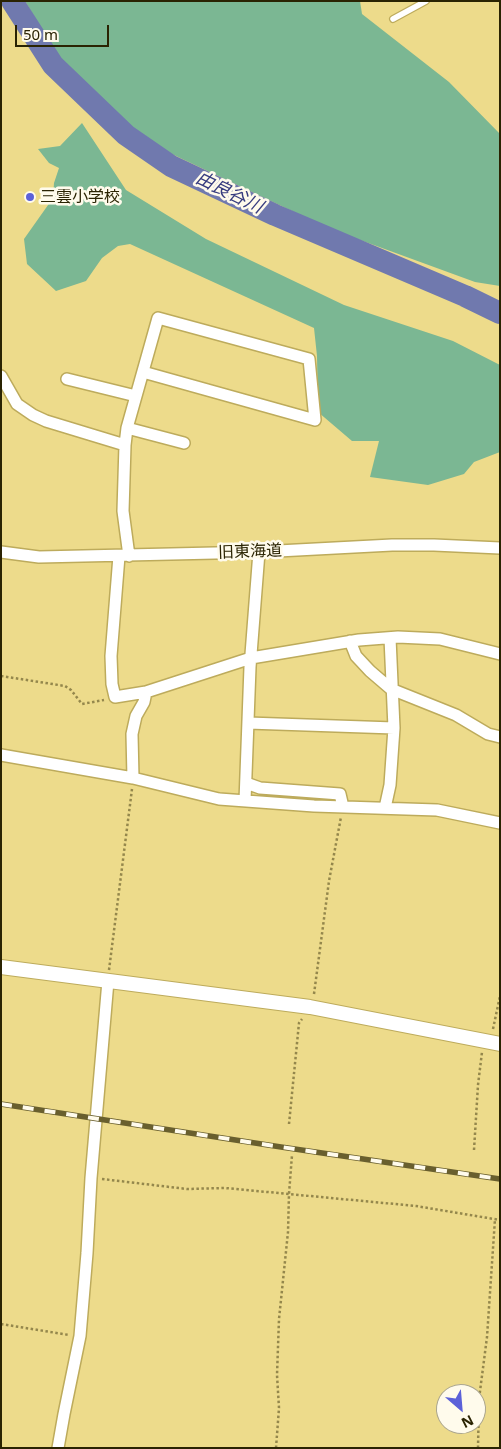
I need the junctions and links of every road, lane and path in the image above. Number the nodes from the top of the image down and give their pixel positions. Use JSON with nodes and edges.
{"nodes":[{"id":1,"x":426,"y":1,"type":"edge"},
{"id":2,"x":393,"y":19,"type":"dead end"},
{"id":3,"x":143,"y":372,"type":"junction"},
{"id":4,"x":1,"y":376,"type":"edge"},
{"id":5,"x":67,"y":379,"type":"dead end"},
{"id":6,"x":136,"y":396,"type":"junction"},
{"id":7,"x":127,"y":428,"type":"junction"},
{"id":8,"x":184,"y":443,"type":"dead end"},
{"id":9,"x":125,"y":444,"type":"junction"},
{"id":10,"x":500,"y":548,"type":"edge"},
{"id":11,"x":1,"y":552,"type":"edge"},
{"id":12,"x":259,"y":552,"type":"junction"},
{"id":13,"x":124,"y":556,"type":"junction"},
{"id":14,"x":390,"y":638,"type":"junction"},
{"id":15,"x":350,"y":641,"type":"junction"},
{"id":16,"x":500,"y":654,"type":"edge"},
{"id":17,"x":251,"y":658,"type":"junction"},
{"id":18,"x":1,"y":676,"type":"edge"},
{"id":19,"x":391,"y":689,"type":"junction"},
{"id":20,"x":146,"y":692,"type":"junction"},
{"id":21,"x":115,"y":697,"type":"junction"},
{"id":22,"x":248,"y":723,"type":"junction"},
{"id":23,"x":394,"y":728,"type":"junction"},
{"id":24,"x":500,"y":737,"type":"edge"},
{"id":25,"x":1,"y":755,"type":"edge"},
{"id":26,"x":133,"y":778,"type":"junction"},
{"id":27,"x":246,"y":783,"type":"junction"},
{"id":28,"x":245,"y":801,"type":"junction"},
{"id":29,"x":343,"y":807,"type":"junction"},
{"id":30,"x":385,"y":808,"type":"junction"},
{"id":31,"x":500,"y":823,"type":"edge"},
{"id":32,"x":1,"y":967,"type":"edge"},
{"id":33,"x":108,"y":982,"type":"junction"},
{"id":34,"x":500,"y":996,"type":"edge"},
{"id":35,"x":310,"y":1007,"type":"junction"},
{"id":36,"x":494,"y":1043,"type":"edge"},
{"id":37,"x":289,"y":1124,"type":"dead end"},
{"id":38,"x":474,"y":1150,"type":"dead end"},
{"id":39,"x":292,"y":1155,"type":"dead end"},
{"id":40,"x":91,"y":1178,"type":"junction"},
{"id":41,"x":289,"y":1194,"type":"junction"},
{"id":42,"x":495,"y":1219,"type":"junction"},
{"id":43,"x":500,"y":1220,"type":"edge"},
{"id":44,"x":1,"y":1324,"type":"edge"},
{"id":45,"x":80,"y":1336,"type":"junction"},
{"id":46,"x":58,"y":1448,"type":"edge"},
{"id":47,"x":276,"y":1448,"type":"edge"},
{"id":48,"x":478,"y":1448,"type":"edge"}],
"edges":[{"from":1,"to":2,"type":"lane"},
{"from":3,"to":3,"type":"street"},
{"from":3,"to":6,"type":"street"},
{"from":4,"to":9,"type":"street"},
{"from":5,"to":6,"type":"street"},
{"from":6,"to":7,"type":"street"},
{"from":7,"to":8,"type":"street"},
{"from":7,"to":9,"type":"street"},
{"from":9,"to":13,"type":"street"},
{"from":10,"to":12,"type":"street","name":"旧東海道"},
{"from":11,"to":13,"type":"street","name":"旧東海道"},
{"from":12,"to":13,"type":"street","name":"旧東海道"},
{"from":12,"to":17,"type":"street"},
{"from":13,"to":21,"type":"street"},
{"from":14,"to":15,"type":"street"},
{"from":14,"to":16,"type":"street"},
{"from":14,"to":19,"type":"street"},
{"from":15,"to":17,"type":"street"},
{"from":15,"to":19,"type":"street"},
{"from":17,"to":20,"type":"street"},
{"from":17,"to":22,"type":"street"},
{"from":18,"to":21,"type":"path"},
{"from":19,"to":23,"type":"street"},
{"from":19,"to":24,"type":"street"},
{"from":20,"to":21,"type":"street"},
{"from":20,"to":26,"type":"street"},
{"from":22,"to":23,"type":"street"},
{"from":22,"to":27,"type":"street"},
{"from":23,"to":30,"type":"street"},
{"from":25,"to":26,"type":"street"},
{"from":26,"to":28,"type":"street"},
{"from":26,"to":33,"type":"path"},
{"from":27,"to":28,"type":"street"},
{"from":27,"to":29,"type":"street"},
{"from":28,"to":29,"type":"street"},
{"from":29,"to":30,"type":"street"},
{"from":29,"to":35,"type":"path"},
{"from":30,"to":31,"type":"street"},
{"from":32,"to":33,"type":"street"},
{"from":33,"to":35,"type":"street"},
{"from":33,"to":40,"type":"street"},
{"from":34,"to":36,"type":"path"},
{"from":35,"to":36,"type":"street"},
{"from":35,"to":37,"type":"path"},
{"from":36,"to":38,"type":"path"},
{"from":39,"to":41,"type":"path"},
{"from":40,"to":41,"type":"path"},
{"from":40,"to":45,"type":"street"},
{"from":41,"to":42,"type":"path"},
{"from":41,"to":47,"type":"path"},
{"from":42,"to":43,"type":"path"},
{"from":42,"to":48,"type":"path"},
{"from":44,"to":45,"type":"path"},
{"from":45,"to":46,"type":"street"}]}
